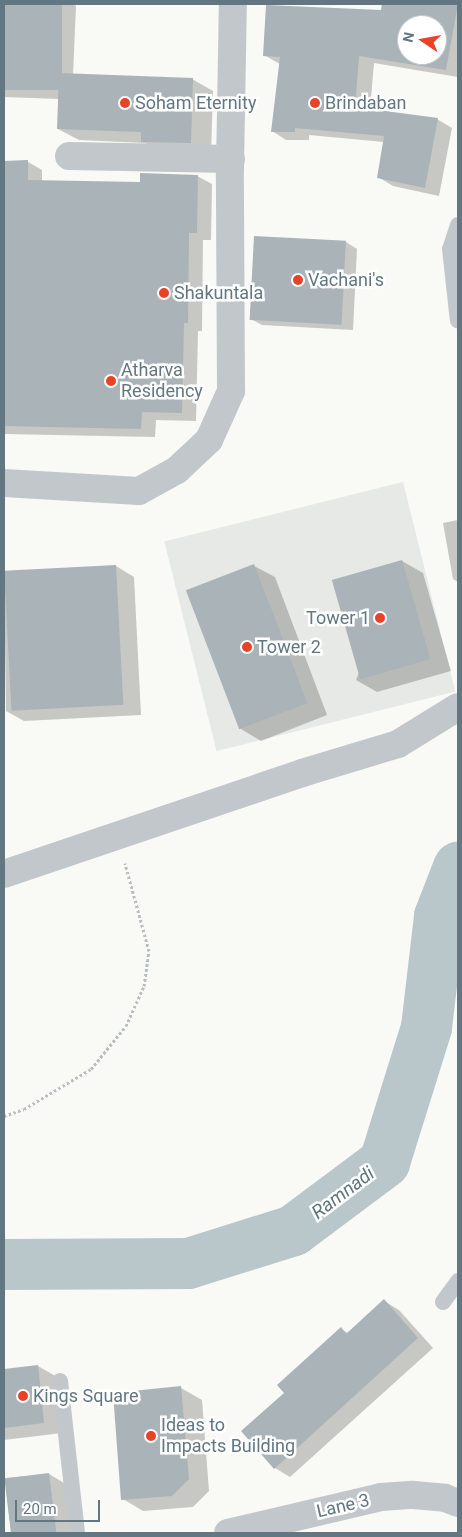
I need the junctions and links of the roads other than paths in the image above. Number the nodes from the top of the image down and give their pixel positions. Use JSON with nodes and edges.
{"nodes":[{"id":1,"x":233,"y":4,"type":"edge"},
{"id":2,"x":70,"y":156,"type":"dead end"},
{"id":3,"x":230,"y":164,"type":"junction"},
{"id":4,"x":458,"y":225,"type":"edge"},
{"id":5,"x":458,"y":321,"type":"edge"},
{"id":6,"x":4,"y":483,"type":"edge"},
{"id":7,"x":458,"y":707,"type":"edge"},
{"id":8,"x":4,"y":874,"type":"edge"},
{"id":9,"x":458,"y":1281,"type":"edge"},
{"id":10,"x":444,"y":1302,"type":"dead end"},
{"id":11,"x":60,"y":1381,"type":"dead end"},
{"id":12,"x":458,"y":1503,"type":"edge"},
{"id":13,"x":77,"y":1533,"type":"edge"},
{"id":14,"x":228,"y":1533,"type":"edge"}],
"edges":[{"from":1,"to":3,"type":"street"},
{"from":2,"to":3,"type":"street"},
{"from":3,"to":6,"type":"street"},
{"from":4,"to":5,"type":"lane"},
{"from":7,"to":8,"type":"street"},
{"from":9,"to":10,"type":"lane"},
{"from":11,"to":13,"type":"lane"},
{"from":12,"to":14,"type":"street","name":"Lane 3"}]}
